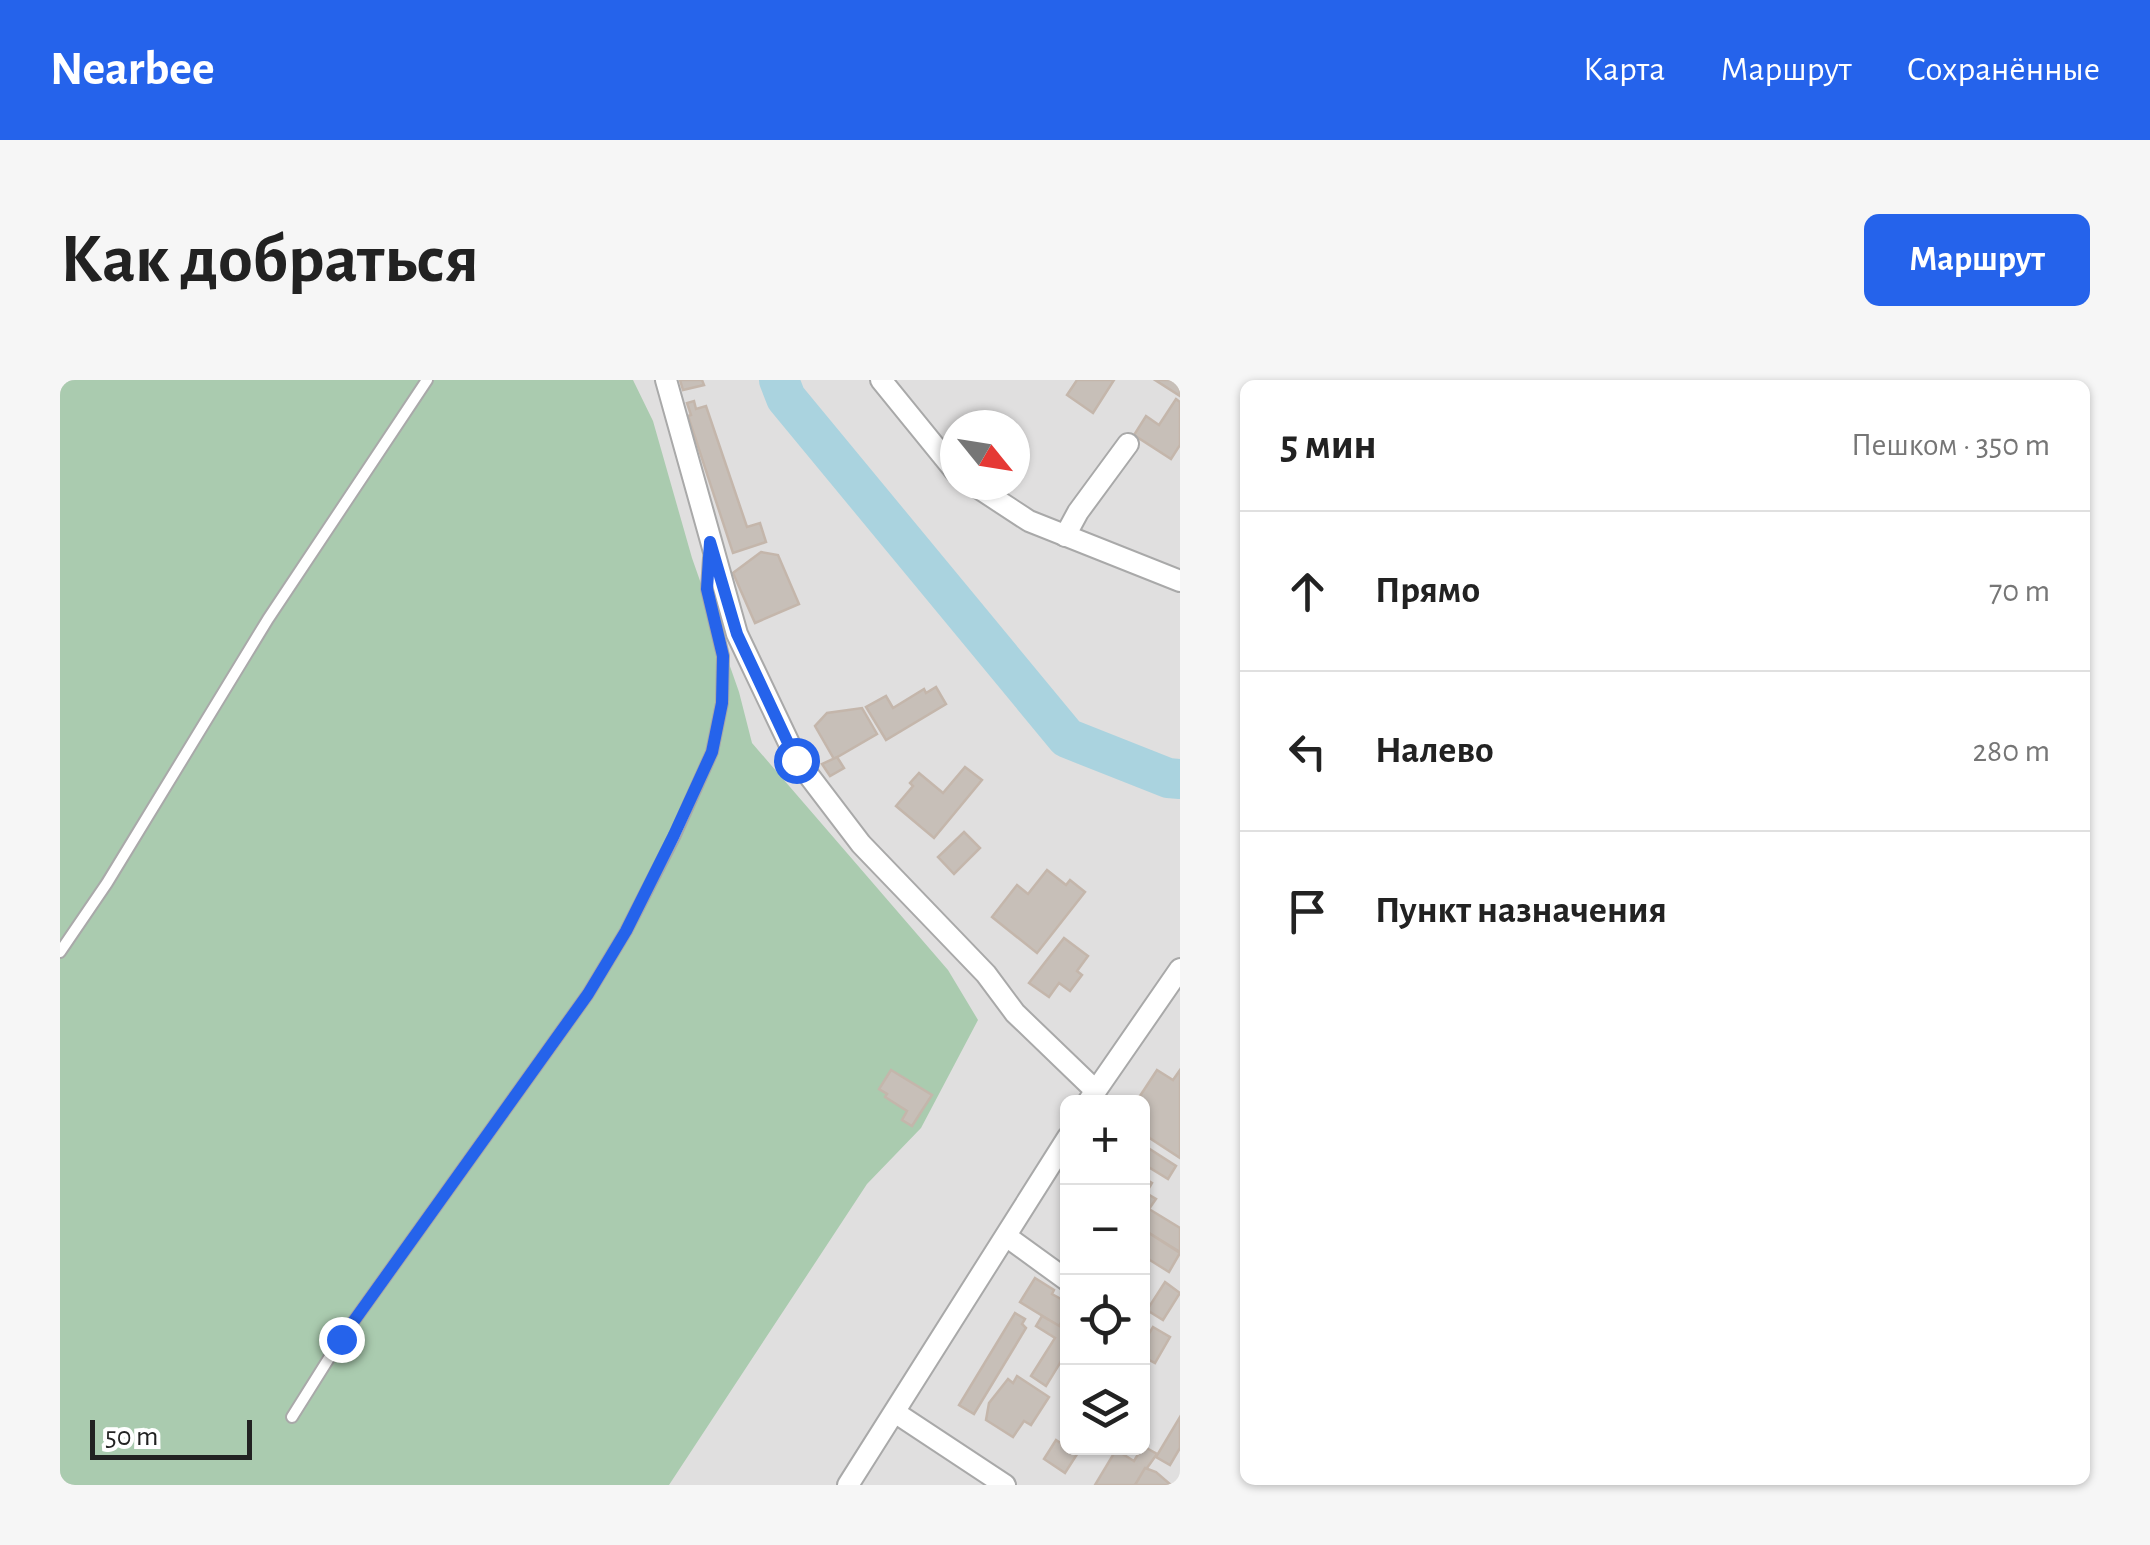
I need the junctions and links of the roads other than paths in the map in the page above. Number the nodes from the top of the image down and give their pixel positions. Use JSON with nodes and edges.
{"nodes":[{"id":1,"x":426,"y":380,"type":"edge"},
{"id":2,"x":666,"y":380,"type":"edge"},
{"id":3,"x":881,"y":380,"type":"edge"},
{"id":4,"x":1128,"y":444,"type":"dead end"},
{"id":5,"x":940,"y":453,"type":"edge"},
{"id":6,"x":996,"y":500,"type":"edge"},
{"id":7,"x":1065,"y":536,"type":"junction"},
{"id":8,"x":710,"y":542,"type":"junction"},
{"id":9,"x":1180,"y":582,"type":"edge"},
{"id":10,"x":60,"y":952,"type":"edge"},
{"id":11,"x":1180,"y":968,"type":"edge"},
{"id":12,"x":1091,"y":1095,"type":"edge"},
{"id":13,"x":1093,"y":1095,"type":"edge"},
{"id":14,"x":1060,"y":1150,"type":"edge"},
{"id":15,"x":1006,"y":1236,"type":"junction"},
{"id":16,"x":1060,"y":1275,"type":"edge"},
{"id":17,"x":896,"y":1413,"type":"junction"},
{"id":18,"x":292,"y":1417,"type":"dead end"},
{"id":19,"x":848,"y":1485,"type":"edge"},
{"id":20,"x":1005,"y":1485,"type":"edge"}],
"edges":[{"from":1,"to":10,"type":"lane"},
{"from":2,"to":8,"type":"street"},
{"from":3,"to":5,"type":"street"},
{"from":4,"to":7,"type":"street"},
{"from":6,"to":7,"type":"street"},
{"from":7,"to":9,"type":"street"},
{"from":8,"to":12,"type":"street"},
{"from":8,"to":18,"type":"lane"},
{"from":11,"to":13,"type":"street"},
{"from":14,"to":15,"type":"street"},
{"from":15,"to":16,"type":"street"},
{"from":15,"to":17,"type":"street"},
{"from":17,"to":19,"type":"street"},
{"from":17,"to":20,"type":"street"}]}
